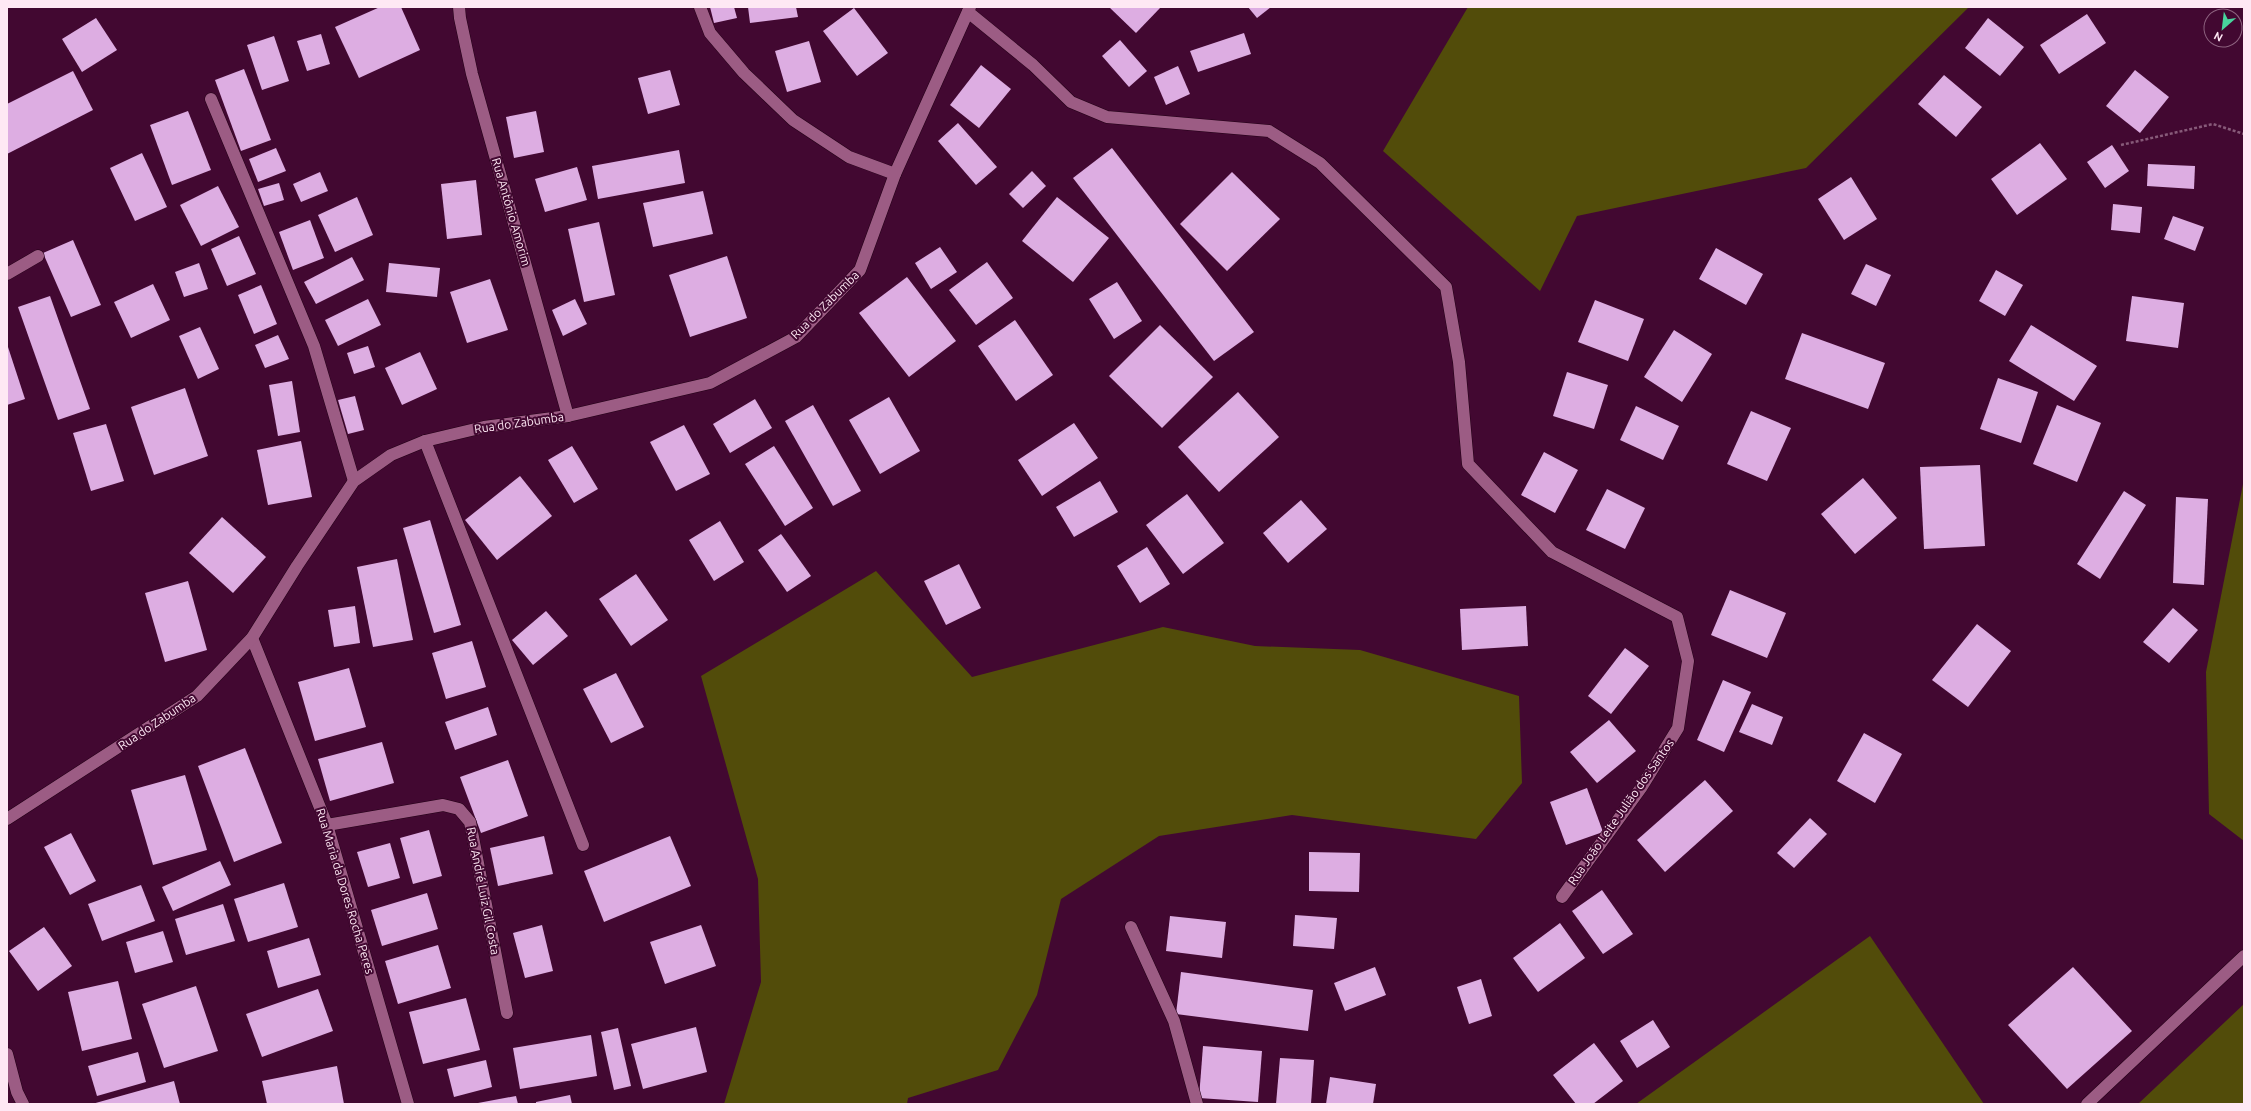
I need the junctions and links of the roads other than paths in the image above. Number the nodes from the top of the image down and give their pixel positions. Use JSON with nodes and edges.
{"nodes":[{"id":1,"x":460,"y":7,"type":"edge"},
{"id":2,"x":700,"y":7,"type":"edge"},
{"id":3,"x":969,"y":10,"type":"edge"},
{"id":4,"x":211,"y":99,"type":"dead end"},
{"id":5,"x":895,"y":174,"type":"junction"},
{"id":6,"x":38,"y":256,"type":"dead end"},
{"id":7,"x":7,"y":274,"type":"edge"},
{"id":8,"x":568,"y":416,"type":"junction"},
{"id":9,"x":425,"y":441,"type":"junction"},
{"id":10,"x":354,"y":480,"type":"junction"},
{"id":11,"x":252,"y":638,"type":"junction"},
{"id":12,"x":7,"y":819,"type":"edge"},
{"id":13,"x":327,"y":825,"type":"junction"},
{"id":14,"x":583,"y":845,"type":"dead end"},
{"id":15,"x":1562,"y":897,"type":"dead end"},
{"id":16,"x":1131,"y":927,"type":"dead end"},
{"id":17,"x":2244,"y":956,"type":"edge"},
{"id":18,"x":507,"y":1013,"type":"dead end"},
{"id":19,"x":7,"y":1054,"type":"edge"},
{"id":20,"x":23,"y":1104,"type":"edge"},
{"id":21,"x":408,"y":1104,"type":"edge"},
{"id":22,"x":1197,"y":1104,"type":"edge"},
{"id":23,"x":2087,"y":1104,"type":"edge"}],
"edges":[{"from":1,"to":8,"type":"street","name":"Rua Antônio Amorim"},
{"from":2,"to":5,"type":"street"},
{"from":3,"to":5,"type":"street","name":"Rua do Zabumba"},
{"from":3,"to":15,"type":"street","name":"Rua João Leite Julião dos Santos"},
{"from":4,"to":10,"type":"street"},
{"from":5,"to":8,"type":"street","name":"Rua do Zabumba"},
{"from":6,"to":7,"type":"street"},
{"from":8,"to":9,"type":"street","name":"Rua do Zabumba"},
{"from":9,"to":10,"type":"street","name":"Rua do Zabumba"},
{"from":9,"to":14,"type":"street"},
{"from":10,"to":11,"type":"street","name":"Rua do Zabumba"},
{"from":11,"to":12,"type":"street","name":"Rua do Zabumba"},
{"from":11,"to":13,"type":"street","name":"Rua Maria da Dores Rocha Peres"},
{"from":13,"to":18,"type":"street","name":"Rua André Luiz Gil Costa"},
{"from":13,"to":21,"type":"street","name":"Rua Maria da Dores Rocha Peres"},
{"from":16,"to":22,"type":"street"},
{"from":17,"to":23,"type":"street"},
{"from":19,"to":20,"type":"street"}]}
